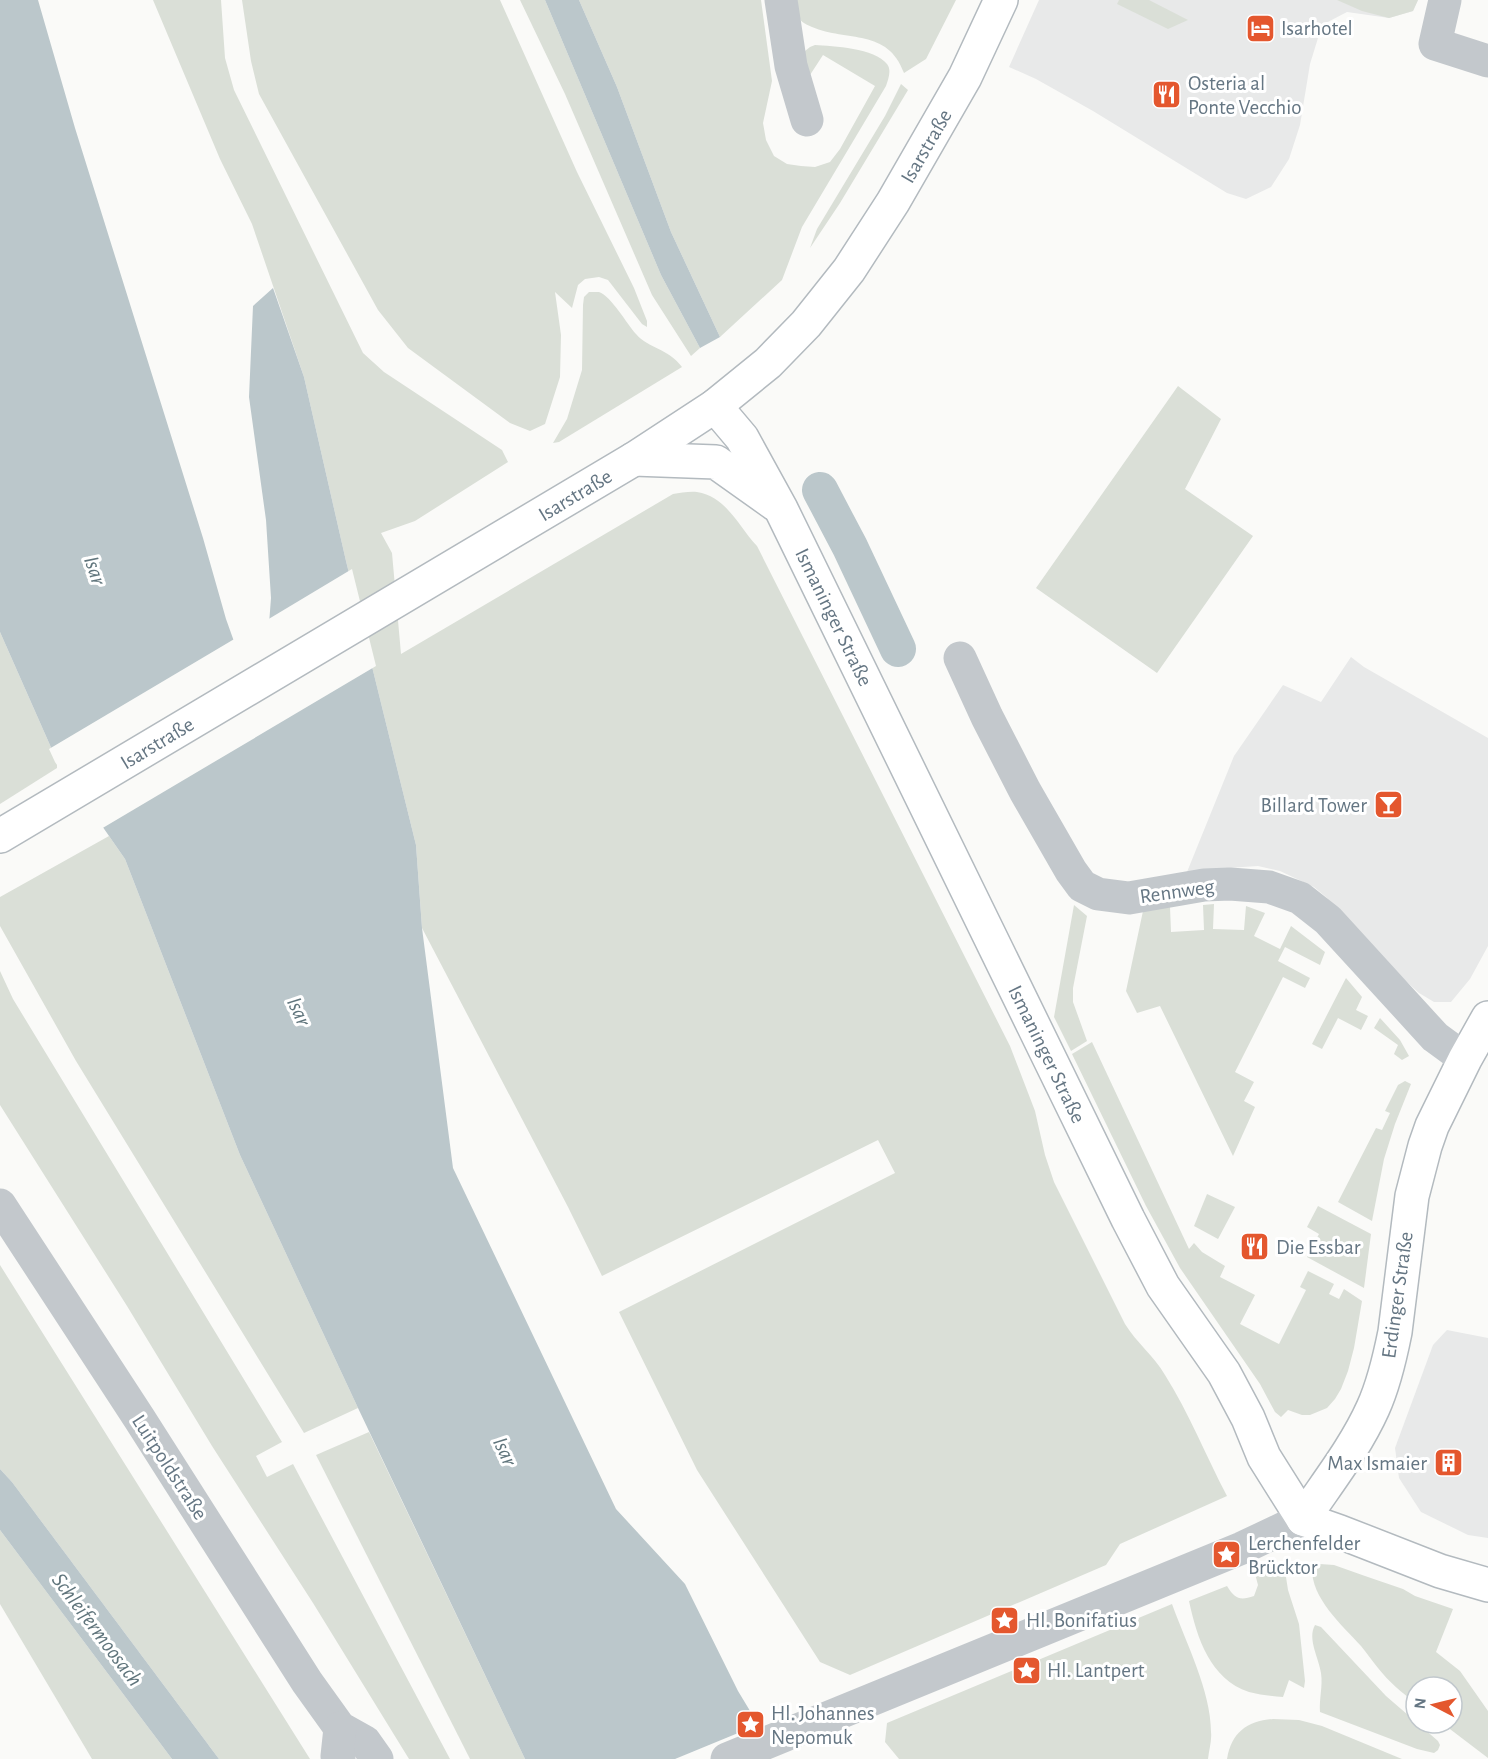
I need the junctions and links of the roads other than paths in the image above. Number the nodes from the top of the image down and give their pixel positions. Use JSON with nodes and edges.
{"nodes":[{"id":1,"x":781,"y":0,"type":"edge"},
{"id":2,"x":1001,"y":0,"type":"edge"},
{"id":3,"x":1445,"y":0,"type":"edge"},
{"id":4,"x":1488,"y":61,"type":"edge"},
{"id":5,"x":807,"y":120,"type":"dead end"},
{"id":6,"x":715,"y":406,"type":"junction"},
{"id":7,"x":634,"y":459,"type":"junction"},
{"id":8,"x":781,"y":509,"type":"junction"},
{"id":9,"x":960,"y":658,"type":"dead end"},
{"id":10,"x":0,"y":836,"type":"edge"},
{"id":11,"x":1488,"y":1017,"type":"edge"},
{"id":12,"x":1465,"y":1059,"type":"junction"},
{"id":13,"x":0,"y":1205,"type":"edge"},
{"id":14,"x":1303,"y":1519,"type":"junction"},
{"id":15,"x":1488,"y":1585,"type":"edge"},
{"id":16,"x":339,"y":1744,"type":"edge"},
{"id":17,"x":377,"y":1759,"type":"edge"},
{"id":18,"x":727,"y":1759,"type":"edge"}],
"edges":[{"from":1,"to":5,"type":"street"},
{"from":2,"to":6,"type":"street","name":"Isarstraße"},
{"from":3,"to":4,"type":"street"},
{"from":6,"to":7,"type":"street","name":"Isarstraße"},
{"from":6,"to":8,"type":"street","name":"Ismaninger Straße"},
{"from":7,"to":8,"type":"street"},
{"from":7,"to":10,"type":"street","name":"Isarstraße"},
{"from":8,"to":14,"type":"street","name":"Ismaninger Straße"},
{"from":9,"to":12,"type":"street","name":"Rennweg"},
{"from":11,"to":12,"type":"street","name":"Erdinger Straße"},
{"from":12,"to":14,"type":"street","name":"Erdinger Straße"},
{"from":13,"to":16,"type":"street","name":"Luitpoldstraße"},
{"from":14,"to":15,"type":"street"},
{"from":14,"to":18,"type":"street"},
{"from":16,"to":17,"type":"street","name":"Luitpoldstraße"}]}
